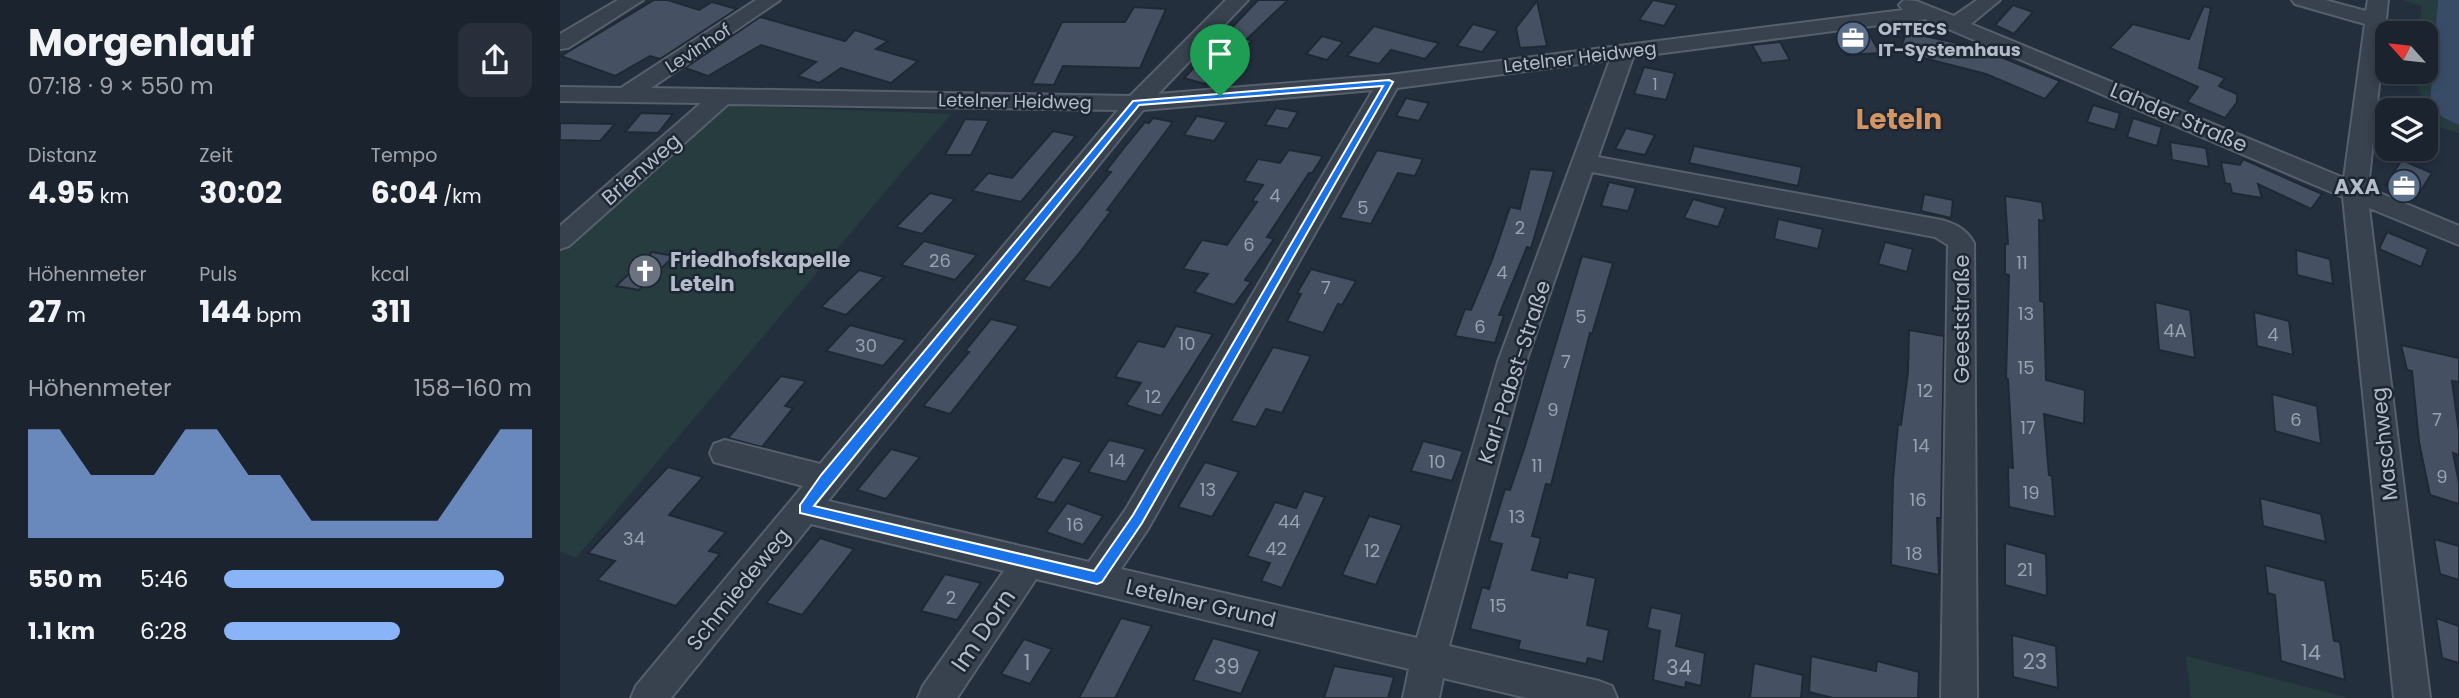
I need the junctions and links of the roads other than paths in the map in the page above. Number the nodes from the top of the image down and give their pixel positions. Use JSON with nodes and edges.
{"nodes":[{"id":1,"x":632,"y":0,"type":"edge"},
{"id":2,"x":770,"y":0,"type":"edge"},
{"id":3,"x":1238,"y":0,"type":"edge"},
{"id":4,"x":1897,"y":0,"type":"edge"},
{"id":5,"x":1990,"y":0,"type":"edge"},
{"id":6,"x":2302,"y":0,"type":"edge"},
{"id":7,"x":2376,"y":10,"type":"edge"},
{"id":8,"x":1927,"y":13,"type":"junction"},
{"id":9,"x":1956,"y":25,"type":"junction"},
{"id":10,"x":560,"y":43,"type":"edge"},
{"id":11,"x":1625,"y":51,"type":"junction"},
{"id":12,"x":1389,"y":82,"type":"junction"},
{"id":13,"x":560,"y":94,"type":"edge"},
{"id":14,"x":626,"y":95,"type":"junction"},
{"id":15,"x":722,"y":97,"type":"junction"},
{"id":16,"x":1136,"y":103,"type":"junction"},
{"id":17,"x":1586,"y":163,"type":"junction"},
{"id":18,"x":2355,"y":191,"type":"junction"},
{"id":19,"x":2459,"y":236,"type":"edge"},
{"id":20,"x":560,"y":240,"type":"edge"},
{"id":21,"x":725,"y":453,"type":"dead end"},
{"id":22,"x":825,"y":479,"type":"junction"},
{"id":23,"x":804,"y":509,"type":"junction"},
{"id":24,"x":1029,"y":562,"type":"junction"},
{"id":25,"x":1097,"y":578,"type":"junction"},
{"id":26,"x":1429,"y":657,"type":"junction"},
{"id":27,"x":649,"y":698,"type":"edge"},
{"id":28,"x":936,"y":698,"type":"edge"},
{"id":29,"x":1421,"y":698,"type":"edge"},
{"id":30,"x":1598,"y":698,"type":"edge"},
{"id":31,"x":1959,"y":698,"type":"edge"},
{"id":32,"x":2412,"y":698,"type":"edge"}],
"edges":[{"from":1,"to":10,"type":"street"},
{"from":2,"to":14,"type":"street","name":"Levinhof"},
{"from":3,"to":16,"type":"street","name":"Schmiedeweg"},
{"from":4,"to":8,"type":"street","name":"Lahder Straße"},
{"from":5,"to":9,"type":"street"},
{"from":6,"to":7,"type":"street"},
{"from":7,"to":18,"type":"street","name":"Maschweg"},
{"from":8,"to":9,"type":"street","name":"Lahder Straße"},
{"from":8,"to":11,"type":"street","name":"Letelner Heidweg"},
{"from":9,"to":18,"type":"street","name":"Lahder Straße"},
{"from":11,"to":12,"type":"street","name":"Letelner Heidweg"},
{"from":11,"to":17,"type":"street","name":"Karl-Pabst-Straße"},
{"from":12,"to":16,"type":"street","name":"Letelner Heidweg"},
{"from":12,"to":25,"type":"street"},
{"from":13,"to":14,"type":"street","name":"Letelner Heidweg"},
{"from":14,"to":15,"type":"street","name":"Letelner Heidweg"},
{"from":15,"to":16,"type":"street","name":"Letelner Heidweg"},
{"from":15,"to":20,"type":"street","name":"Brienweg"},
{"from":16,"to":22,"type":"street","name":"Schmiedeweg"},
{"from":17,"to":26,"type":"street","name":"Karl-Pabst-Straße"},
{"from":17,"to":31,"type":"street","name":"Geeststraße"},
{"from":18,"to":19,"type":"street","name":"Lahder Straße"},
{"from":18,"to":32,"type":"street","name":"Maschweg"},
{"from":21,"to":22,"type":"street"},
{"from":22,"to":23,"type":"street","name":"Schmiedeweg"},
{"from":23,"to":24,"type":"street","name":"Letelner Grund"},
{"from":23,"to":27,"type":"street","name":"Schmiedeweg"},
{"from":24,"to":25,"type":"street","name":"Letelner Grund"},
{"from":24,"to":28,"type":"street","name":"Im Dorn"},
{"from":25,"to":26,"type":"street","name":"Letelner Grund"},
{"from":26,"to":29,"type":"street","name":"Karl-Pabst-Straße"},
{"from":26,"to":30,"type":"street","name":"Letelner Grund"}]}
